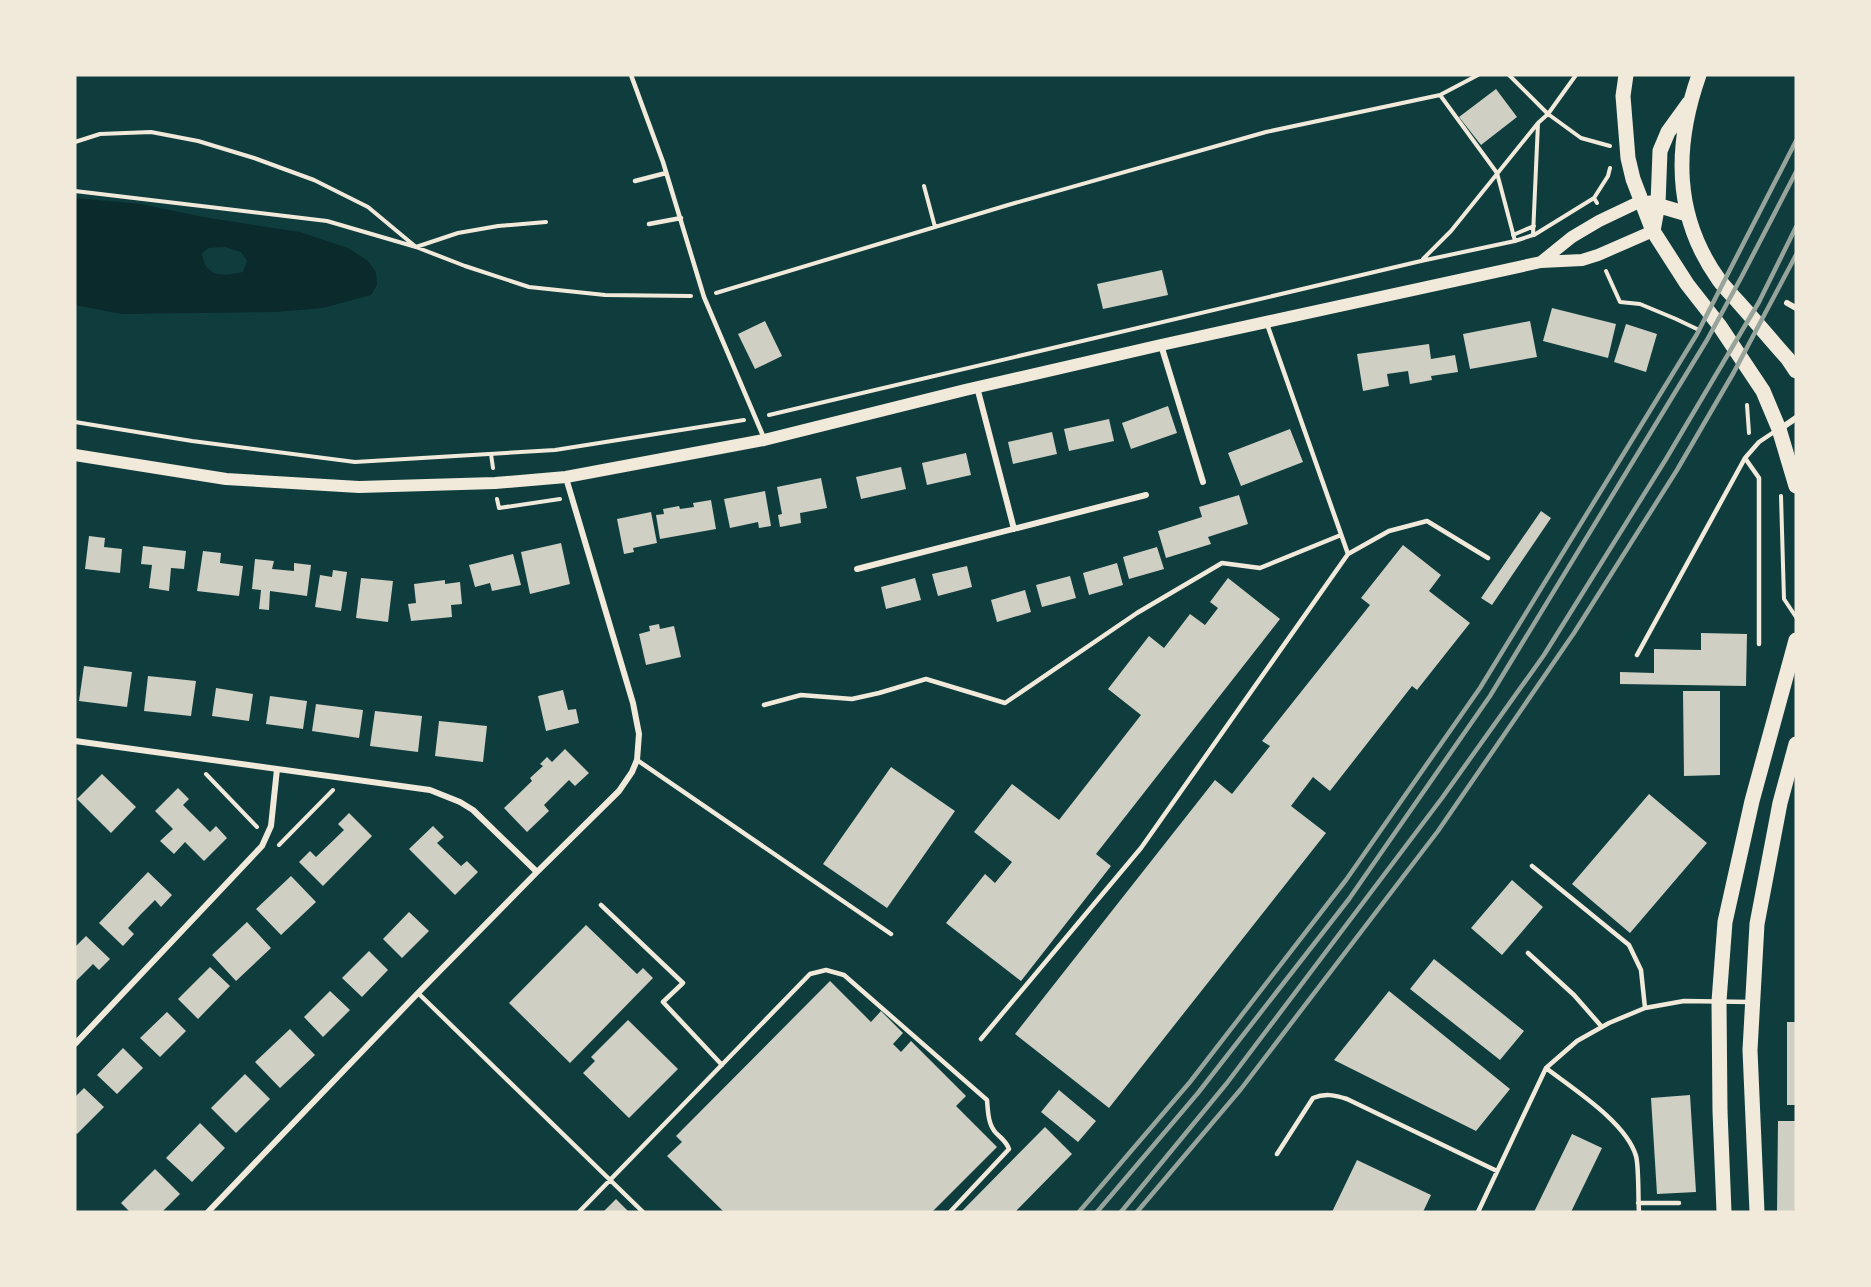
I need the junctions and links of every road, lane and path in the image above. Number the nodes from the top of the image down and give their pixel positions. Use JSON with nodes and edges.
{"nodes":[{"id":1,"x":631,"y":75,"type":"edge"},
{"id":2,"x":1478,"y":75,"type":"edge"},
{"id":3,"x":1509,"y":75,"type":"edge"},
{"id":4,"x":1576,"y":75,"type":"edge"},
{"id":5,"x":1626,"y":75,"type":"edge"},
{"id":6,"x":1700,"y":75,"type":"edge"},
{"id":7,"x":1440,"y":95,"type":"junction"},
{"id":8,"x":1690,"y":100,"type":"junction"},
{"id":9,"x":1548,"y":114,"type":"junction"},
{"id":10,"x":1539,"y":123,"type":"junction"},
{"id":11,"x":75,"y":142,"type":"edge"},
{"id":12,"x":1617,"y":148,"type":"dead end"},
{"id":13,"x":1611,"y":167,"type":"dead end"},
{"id":14,"x":666,"y":172,"type":"junction"},
{"id":15,"x":1497,"y":173,"type":"junction"},
{"id":16,"x":634,"y":181,"type":"dead end"},
{"id":17,"x":924,"y":186,"type":"dead end"},
{"id":18,"x":75,"y":191,"type":"edge"},
{"id":19,"x":1594,"y":198,"type":"junction"},
{"id":20,"x":1641,"y":201,"type":"junction"},
{"id":21,"x":1658,"y":204,"type":"junction"},
{"id":22,"x":1688,"y":214,"type":"junction"},
{"id":23,"x":1607,"y":217,"type":"junction"},
{"id":24,"x":681,"y":218,"type":"junction"},
{"id":25,"x":546,"y":222,"type":"dead end"},
{"id":26,"x":649,"y":224,"type":"dead end"},
{"id":27,"x":1534,"y":226,"type":"junction"},
{"id":28,"x":935,"y":227,"type":"junction"},
{"id":29,"x":1653,"y":231,"type":"junction"},
{"id":30,"x":1514,"y":235,"type":"junction"},
{"id":31,"x":1533,"y":236,"type":"junction"},
{"id":32,"x":1515,"y":241,"type":"junction"},
{"id":33,"x":416,"y":247,"type":"junction"},
{"id":34,"x":1598,"y":255,"type":"junction"},
{"id":35,"x":1421,"y":261,"type":"junction"},
{"id":36,"x":1541,"y":262,"type":"junction"},
{"id":37,"x":704,"y":297,"type":"junction"},
{"id":38,"x":1787,"y":303,"type":"dead end"},
{"id":39,"x":1796,"y":308,"type":"edge"},
{"id":40,"x":1266,"y":322,"type":"junction"},
{"id":41,"x":1704,"y":333,"type":"dead end"},
{"id":42,"x":1161,"y":345,"type":"junction"},
{"id":43,"x":1796,"y":371,"type":"edge"},
{"id":44,"x":977,"y":387,"type":"junction"},
{"id":45,"x":1746,"y":399,"type":"dead end"},
{"id":46,"x":756,"y":418,"type":"junction"},
{"id":47,"x":1796,"y":418,"type":"edge"},
{"id":48,"x":75,"y":422,"type":"edge"},
{"id":49,"x":1779,"y":429,"type":"junction"},
{"id":50,"x":764,"y":440,"type":"junction"},
{"id":51,"x":1751,"y":450,"type":"junction"},
{"id":52,"x":75,"y":455,"type":"edge"},
{"id":53,"x":1745,"y":458,"type":"junction"},
{"id":54,"x":566,"y":477,"type":"junction"},
{"id":55,"x":1203,"y":482,"type":"dead end"},
{"id":56,"x":1759,"y":486,"type":"junction"},
{"id":57,"x":1796,"y":486,"type":"edge"},
{"id":58,"x":1146,"y":495,"type":"dead end"},
{"id":59,"x":1014,"y":529,"type":"junction"},
{"id":60,"x":1341,"y":535,"type":"junction"},
{"id":61,"x":1348,"y":554,"type":"junction"},
{"id":62,"x":1488,"y":558,"type":"dead end"},
{"id":63,"x":857,"y":569,"type":"dead end"},
{"id":64,"x":1796,"y":617,"type":"edge"},
{"id":65,"x":1796,"y":640,"type":"edge"},
{"id":66,"x":1759,"y":644,"type":"dead end"},
{"id":67,"x":1637,"y":655,"type":"dead end"},
{"id":68,"x":764,"y":705,"type":"dead end"},
{"id":69,"x":75,"y":741,"type":"edge"},
{"id":70,"x":1796,"y":744,"type":"edge"},
{"id":71,"x":637,"y":760,"type":"junction"},
{"id":72,"x":277,"y":769,"type":"junction"},
{"id":73,"x":1792,"y":777,"type":"edge"},
{"id":74,"x":1532,"y":866,"type":"dead end"},
{"id":75,"x":537,"y":872,"type":"junction"},
{"id":76,"x":601,"y":905,"type":"dead end"},
{"id":77,"x":891,"y":934,"type":"dead end"},
{"id":78,"x":1528,"y":953,"type":"dead end"},
{"id":79,"x":418,"y":993,"type":"junction"},
{"id":80,"x":1719,"y":1001,"type":"junction"},
{"id":81,"x":1752,"y":1002,"type":"junction"},
{"id":82,"x":1645,"y":1008,"type":"junction"},
{"id":83,"x":1602,"y":1027,"type":"junction"},
{"id":84,"x":981,"y":1039,"type":"dead end"},
{"id":85,"x":75,"y":1044,"type":"edge"},
{"id":86,"x":722,"y":1065,"type":"junction"},
{"id":87,"x":1546,"y":1068,"type":"junction"},
{"id":88,"x":1277,"y":1154,"type":"dead end"},
{"id":89,"x":1497,"y":1171,"type":"junction"},
{"id":90,"x":611,"y":1180,"type":"junction"},
{"id":91,"x":1638,"y":1203,"type":"junction"},
{"id":92,"x":1679,"y":1203,"type":"dead end"},
{"id":93,"x":208,"y":1212,"type":"edge"},
{"id":94,"x":579,"y":1212,"type":"edge"},
{"id":95,"x":643,"y":1212,"type":"edge"},
{"id":96,"x":950,"y":1212,"type":"edge"},
{"id":97,"x":1478,"y":1212,"type":"edge"},
{"id":98,"x":1639,"y":1212,"type":"edge"},
{"id":99,"x":1724,"y":1212,"type":"edge"},
{"id":100,"x":1756,"y":1212,"type":"edge"}],
"edges":[{"from":1,"to":14,"type":"lane"},
{"from":2,"to":7,"type":"path"},
{"from":3,"to":9,"type":"path"},
{"from":4,"to":9,"type":"path"},
{"from":5,"to":20,"type":"main road"},
{"from":6,"to":8,"type":"main road"},
{"from":7,"to":15,"type":"path"},
{"from":7,"to":28,"type":"path"},
{"from":8,"to":21,"type":"main road"},
{"from":8,"to":22,"type":"main road"},
{"from":9,"to":10,"type":"path"},
{"from":9,"to":12,"type":"path"},
{"from":10,"to":15,"type":"path"},
{"from":10,"to":27,"type":"path"},
{"from":11,"to":33,"type":"path"},
{"from":13,"to":19,"type":"path"},
{"from":14,"to":16,"type":"lane"},
{"from":14,"to":24,"type":"lane"},
{"from":15,"to":30,"type":"path"},
{"from":15,"to":35,"type":"path"},
{"from":17,"to":28,"type":"path"},
{"from":18,"to":33,"type":"path"},
{"from":19,"to":23,"type":"path"},
{"from":19,"to":31,"type":"path"},
{"from":20,"to":21,"type":"main road"},
{"from":20,"to":23,"type":"main road"},
{"from":20,"to":29,"type":"main road"},
{"from":21,"to":22,"type":"main road"},
{"from":21,"to":29,"type":"main road"},
{"from":22,"to":43,"type":"main road"},
{"from":23,"to":36,"type":"main road"},
{"from":24,"to":26,"type":"lane"},
{"from":24,"to":37,"type":"lane"},
{"from":25,"to":33,"type":"path"},
{"from":27,"to":30,"type":"path"},
{"from":27,"to":31,"type":"path"},
{"from":28,"to":37,"type":"path"},
{"from":29,"to":34,"type":"main road"},
{"from":29,"to":49,"type":"main road"},
{"from":30,"to":32,"type":"path"},
{"from":31,"to":32,"type":"path"},
{"from":32,"to":35,"type":"path"},
{"from":33,"to":37,"type":"path"},
{"from":34,"to":36,"type":"main road"},
{"from":34,"to":41,"type":"path"},
{"from":35,"to":46,"type":"path"},
{"from":36,"to":40,"type":"main road"},
{"from":37,"to":46,"type":"lane"},
{"from":38,"to":39,"type":"street"},
{"from":40,"to":42,"type":"main road"},
{"from":40,"to":60,"type":"lane"},
{"from":42,"to":44,"type":"main road"},
{"from":42,"to":55,"type":"street"},
{"from":44,"to":50,"type":"main road"},
{"from":44,"to":59,"type":"street"},
{"from":45,"to":51,"type":"path"},
{"from":46,"to":48,"type":"path"},
{"from":46,"to":50,"type":"lane"},
{"from":47,"to":49,"type":"street"},
{"from":49,"to":51,"type":"lane"},
{"from":49,"to":57,"type":"main road"},
{"from":50,"to":54,"type":"main road"},
{"from":51,"to":53,"type":"lane"},
{"from":52,"to":54,"type":"main road"},
{"from":53,"to":56,"type":"lane"},
{"from":53,"to":67,"type":"lane"},
{"from":54,"to":71,"type":"street"},
{"from":56,"to":64,"type":"path"},
{"from":56,"to":66,"type":"lane"},
{"from":58,"to":59,"type":"street"},
{"from":59,"to":63,"type":"street"},
{"from":60,"to":61,"type":"lane"},
{"from":60,"to":68,"type":"lane"},
{"from":61,"to":62,"type":"lane"},
{"from":61,"to":84,"type":"lane"},
{"from":65,"to":80,"type":"main road"},
{"from":69,"to":72,"type":"street"},
{"from":70,"to":73,"type":"main road"},
{"from":71,"to":75,"type":"street"},
{"from":71,"to":77,"type":"lane"},
{"from":72,"to":75,"type":"street"},
{"from":72,"to":85,"type":"street"},
{"from":73,"to":81,"type":"main road"},
{"from":74,"to":82,"type":"lane"},
{"from":75,"to":79,"type":"street"},
{"from":76,"to":86,"type":"lane"},
{"from":78,"to":83,"type":"lane"},
{"from":79,"to":90,"type":"lane"},
{"from":79,"to":93,"type":"street"},
{"from":80,"to":81,"type":"lane"},
{"from":80,"to":82,"type":"lane"},
{"from":80,"to":99,"type":"main road"},
{"from":81,"to":100,"type":"main road"},
{"from":82,"to":83,"type":"lane"},
{"from":83,"to":87,"type":"lane"},
{"from":86,"to":90,"type":"lane"},
{"from":86,"to":96,"type":"lane"},
{"from":87,"to":89,"type":"lane"},
{"from":87,"to":91,"type":"lane"},
{"from":88,"to":89,"type":"lane"},
{"from":89,"to":97,"type":"lane"},
{"from":90,"to":94,"type":"lane"},
{"from":90,"to":95,"type":"lane"},
{"from":91,"to":92,"type":"lane"},
{"from":91,"to":98,"type":"lane"}]}
